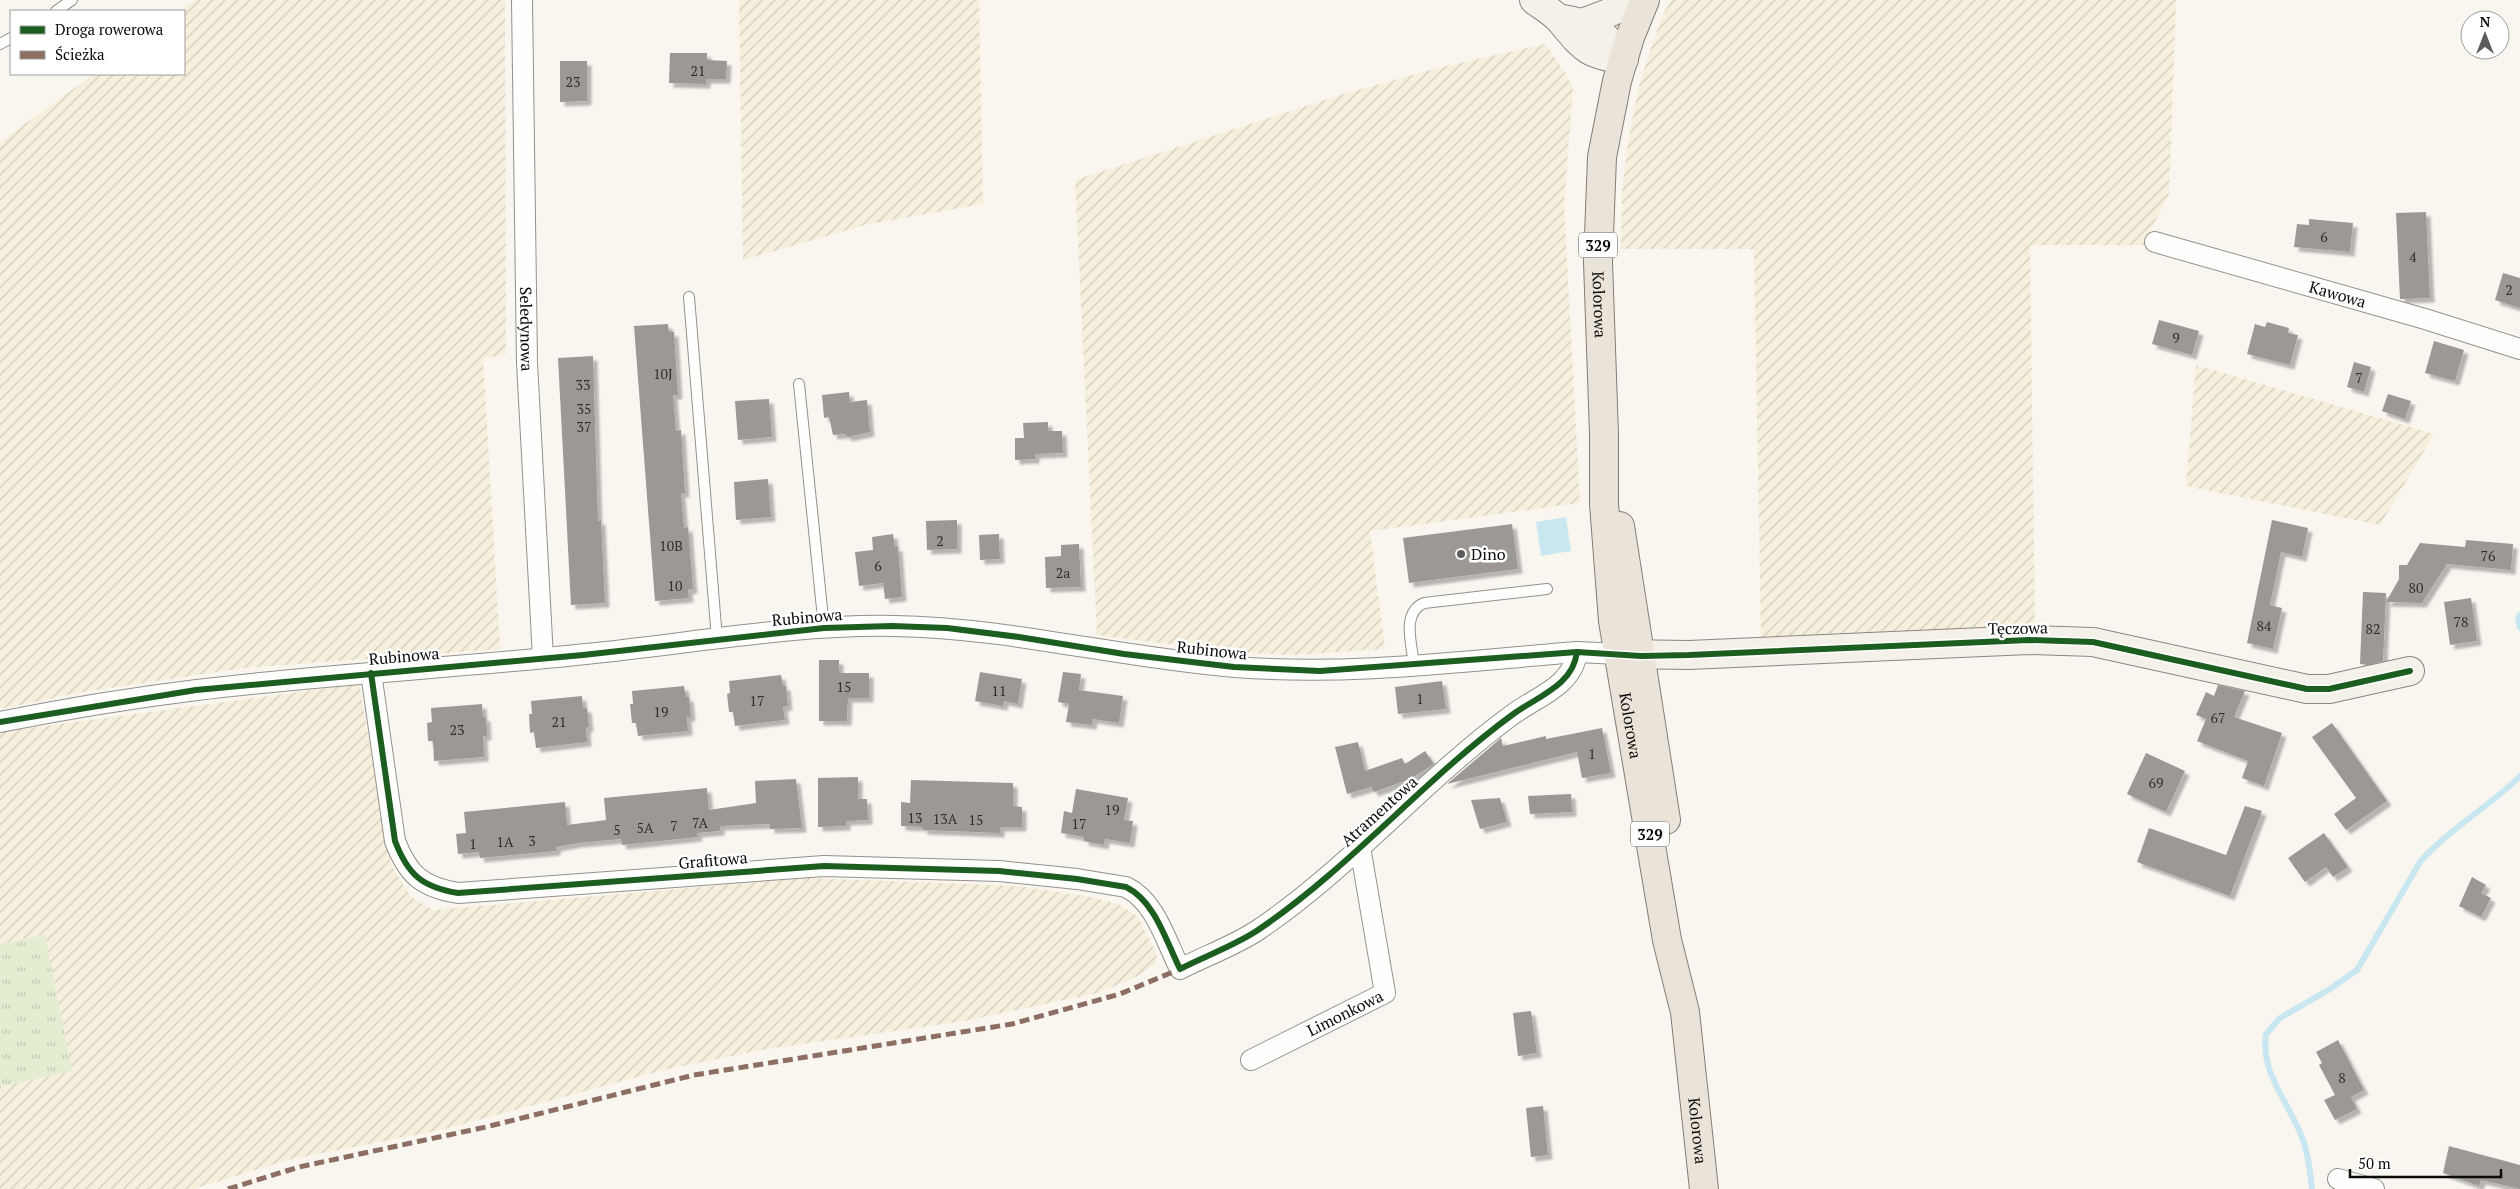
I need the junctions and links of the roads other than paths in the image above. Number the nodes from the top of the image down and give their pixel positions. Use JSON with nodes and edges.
{"nodes":[{"id":1,"x":72,"y":0,"type":"edge"},
{"id":2,"x":522,"y":0,"type":"edge"},
{"id":3,"x":1534,"y":0,"type":"edge"},
{"id":4,"x":1633,"y":0,"type":"edge"},
{"id":5,"x":1646,"y":0,"type":"edge"},
{"id":6,"x":57,"y":10,"type":"edge"},
{"id":7,"x":1570,"y":20,"type":"junction"},
{"id":8,"x":1624,"y":59,"type":"junction"},
{"id":9,"x":2155,"y":242,"type":"dead end"},
{"id":10,"x":689,"y":297,"type":"dead end"},
{"id":11,"x":2520,"y":349,"type":"edge"},
{"id":12,"x":799,"y":384,"type":"dead end"},
{"id":13,"x":1547,"y":589,"type":"dead end"},
{"id":14,"x":824,"y":628,"type":"junction"},
{"id":15,"x":718,"y":639,"type":"junction"},
{"id":16,"x":1577,"y":652,"type":"junction"},
{"id":17,"x":1630,"y":656,"type":"junction"},
{"id":18,"x":543,"y":658,"type":"junction"},
{"id":19,"x":1414,"y":664,"type":"junction"},
{"id":20,"x":2410,"y":671,"type":"dead end"},
{"id":21,"x":371,"y":673,"type":"junction"},
{"id":22,"x":0,"y":722,"type":"edge"},
{"id":23,"x":1360,"y":847,"type":"junction"},
{"id":24,"x":1180,"y":969,"type":"joint"},
{"id":25,"x":1251,"y":1060,"type":"dead end"},
{"id":26,"x":2338,"y":1179,"type":"dead end"},
{"id":27,"x":1704,"y":1189,"type":"edge"},
{"id":28,"x":2374,"y":1189,"type":"edge"}],
"edges":[{"from":1,"to":6,"type":"lane"},
{"from":2,"to":18,"type":"street","name":"Seledynowa"},
{"from":3,"to":7,"type":"street"},
{"from":4,"to":7,"type":"street"},
{"from":5,"to":8,"type":"main road","number":"329"},
{"from":7,"to":8,"type":"street"},
{"from":8,"to":17,"type":"main road","name":"Kolorowa","number":"329"},
{"from":9,"to":11,"type":"street","name":"Kawowa"},
{"from":10,"to":15,"type":"lane"},
{"from":12,"to":14,"type":"lane"},
{"from":13,"to":19,"type":"lane"},
{"from":14,"to":15,"type":"street","name":"Rubinowa"},
{"from":14,"to":19,"type":"street","name":"Rubinowa"},
{"from":15,"to":18,"type":"street","name":"Rubinowa"},
{"from":16,"to":17,"type":"street","name":"Rubinowa"},
{"from":16,"to":19,"type":"street","name":"Rubinowa"},
{"from":16,"to":23,"type":"street","name":"Atramentowa"},
{"from":17,"to":20,"type":"street","name":"Tęczowa"},
{"from":17,"to":27,"type":"main road","name":"Kolorowa","number":"329"},
{"from":18,"to":21,"type":"street","name":"Rubinowa"},
{"from":21,"to":22,"type":"street","name":"Rubinowa"},
{"from":21,"to":24,"type":"street","name":"Grafitowa"},
{"from":23,"to":24,"type":"street","name":"Atramentowa"},
{"from":23,"to":25,"type":"street","name":"Limonkowa"},
{"from":26,"to":28,"type":"street"}]}
